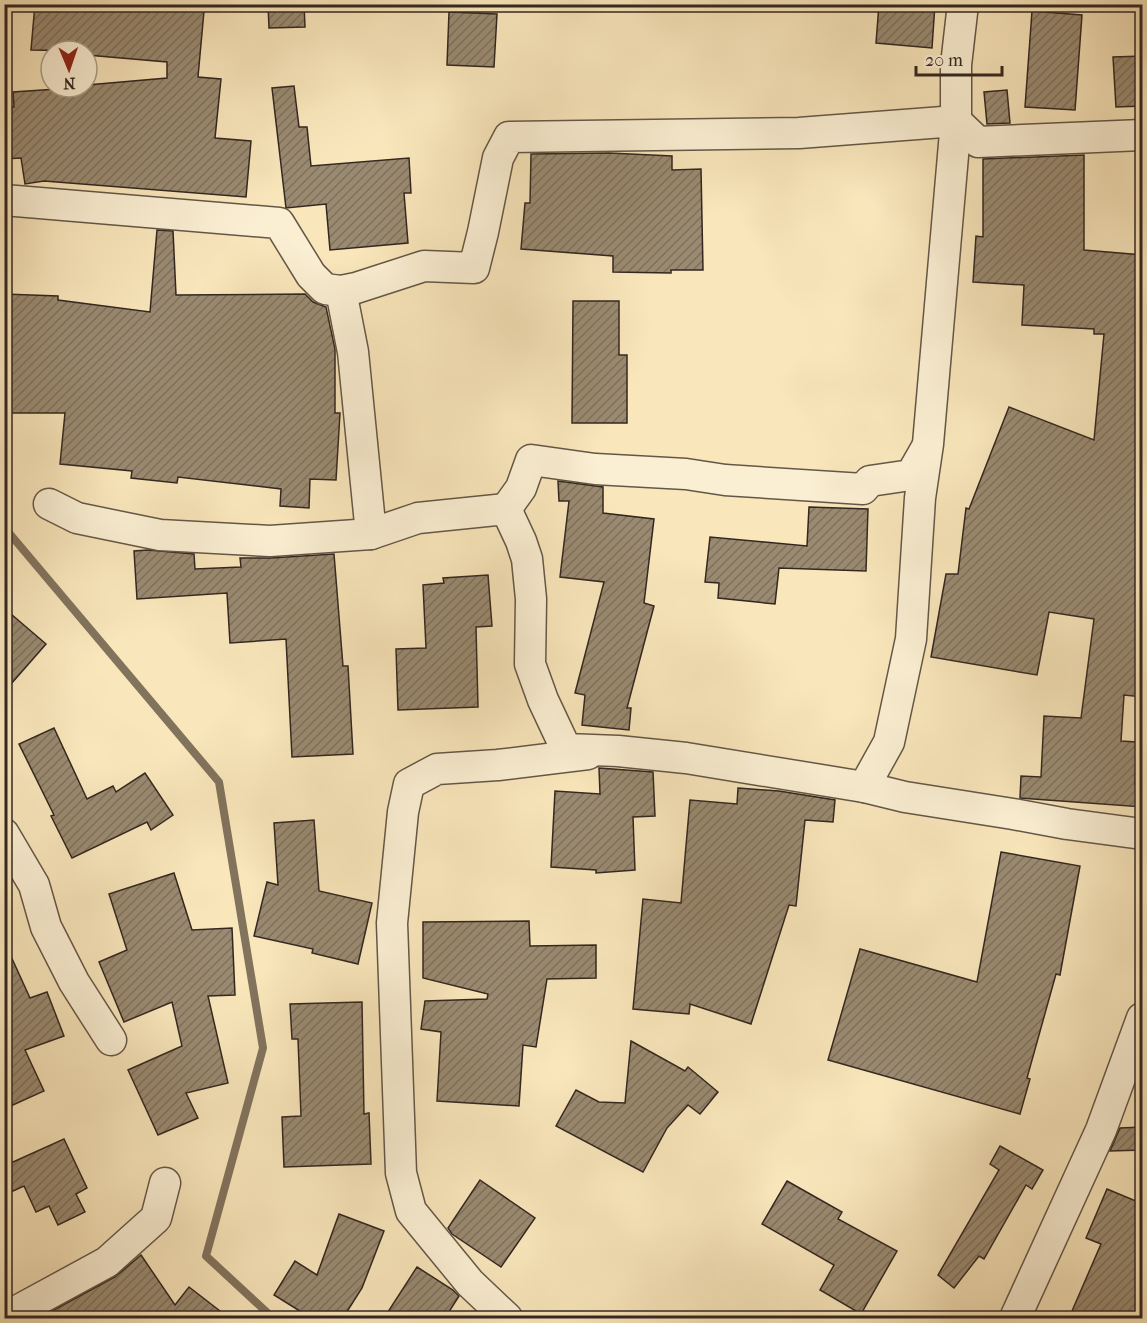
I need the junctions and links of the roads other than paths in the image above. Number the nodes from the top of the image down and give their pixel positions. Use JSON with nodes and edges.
{"nodes":[{"id":1,"x":963,"y":4,"type":"edge"},
{"id":2,"x":956,"y":121,"type":"junction"},
{"id":3,"x":1143,"y":135,"type":"edge"},
{"id":4,"x":4,"y":200,"type":"edge"},
{"id":5,"x":341,"y":291,"type":"junction"},
{"id":6,"x":928,"y":444,"type":"junction"},
{"id":7,"x":862,"y":489,"type":"junction"},
{"id":8,"x":920,"y":498,"type":"junction"},
{"id":9,"x":50,"y":504,"type":"dead end"},
{"id":10,"x":506,"y":509,"type":"junction"},
{"id":11,"x":371,"y":534,"type":"junction"},
{"id":12,"x":889,"y":742,"type":"junction"},
{"id":13,"x":618,"y":751,"type":"junction"},
{"id":14,"x":864,"y":787,"type":"junction"},
{"id":15,"x":905,"y":797,"type":"junction"},
{"id":16,"x":4,"y":834,"type":"edge"},
{"id":17,"x":1143,"y":834,"type":"edge"},
{"id":18,"x":1143,"y":1017,"type":"edge"},
{"id":19,"x":111,"y":1040,"type":"dead end"},
{"id":20,"x":165,"y":1183,"type":"dead end"},
{"id":21,"x":4,"y":1318,"type":"edge"},
{"id":22,"x":507,"y":1318,"type":"edge"},
{"id":23,"x":1015,"y":1318,"type":"edge"}],
"edges":[{"from":1,"to":2,"type":"street"},
{"from":2,"to":3,"type":"street"},
{"from":2,"to":5,"type":"street"},
{"from":2,"to":6,"type":"street"},
{"from":4,"to":5,"type":"street"},
{"from":5,"to":11,"type":"street"},
{"from":6,"to":7,"type":"street"},
{"from":6,"to":8,"type":"street"},
{"from":7,"to":8,"type":"street"},
{"from":7,"to":10,"type":"street"},
{"from":8,"to":12,"type":"street"},
{"from":9,"to":11,"type":"street"},
{"from":10,"to":11,"type":"street"},
{"from":10,"to":13,"type":"street"},
{"from":12,"to":14,"type":"street"},
{"from":12,"to":15,"type":"street"},
{"from":13,"to":14,"type":"street"},
{"from":13,"to":22,"type":"street"},
{"from":14,"to":15,"type":"street"},
{"from":15,"to":17,"type":"street"},
{"from":16,"to":19,"type":"street"},
{"from":18,"to":23,"type":"street"},
{"from":20,"to":21,"type":"street"}]}
